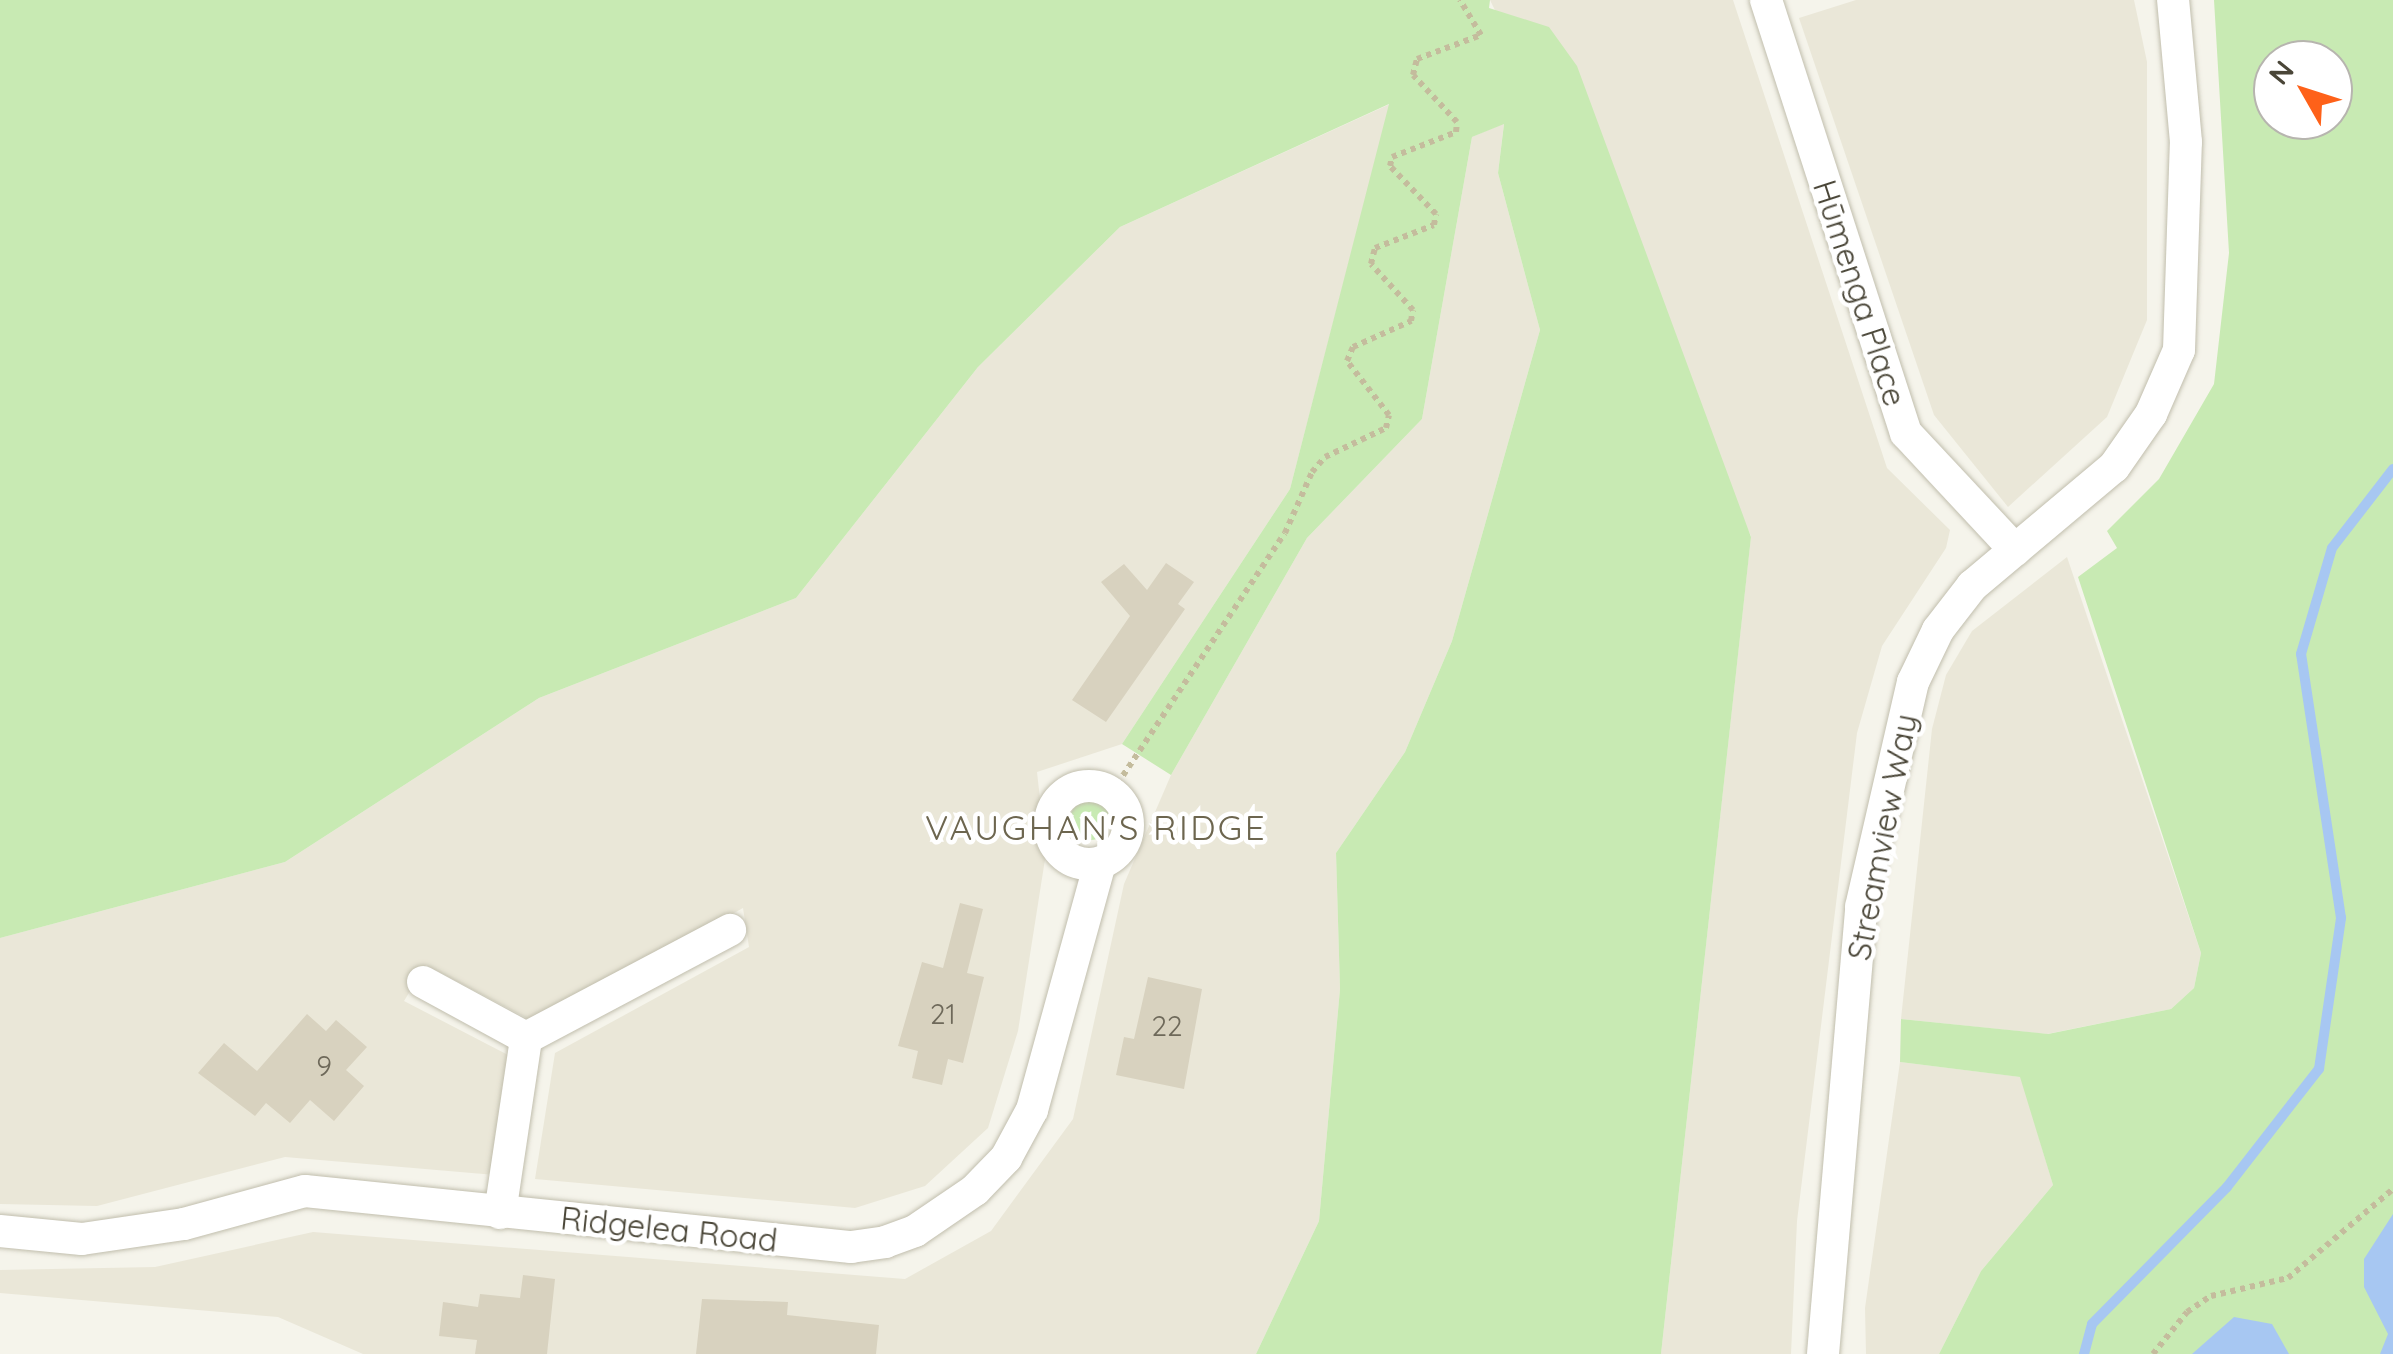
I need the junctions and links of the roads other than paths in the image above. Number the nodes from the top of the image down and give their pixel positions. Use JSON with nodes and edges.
{"nodes":[{"id":1,"x":1766,"y":0,"type":"edge"},
{"id":2,"x":2173,"y":0,"type":"edge"},
{"id":3,"x":2015,"y":550,"type":"junction"},
{"id":4,"x":1100,"y":863,"type":"junction"},
{"id":5,"x":730,"y":930,"type":"dead end"},
{"id":6,"x":424,"y":982,"type":"dead end"},
{"id":7,"x":526,"y":1038,"type":"junction"},
{"id":8,"x":500,"y":1213,"type":"junction"},
{"id":9,"x":0,"y":1232,"type":"edge"},
{"id":10,"x":1823,"y":1354,"type":"edge"}],
"edges":[{"from":1,"to":3,"type":"street","name":"Hūmenga Place"},
{"from":2,"to":3,"type":"street","name":"Streamview Way"},
{"from":3,"to":10,"type":"street","name":"Streamview Way"},
{"from":4,"to":4,"type":"street","name":"Ridgelea Road"},
{"from":4,"to":8,"type":"street","name":"Ridgelea Road"},
{"from":5,"to":7,"type":"street"},
{"from":6,"to":7,"type":"street"},
{"from":7,"to":8,"type":"street"},
{"from":8,"to":9,"type":"street","name":"Ridgelea Road"}]}
